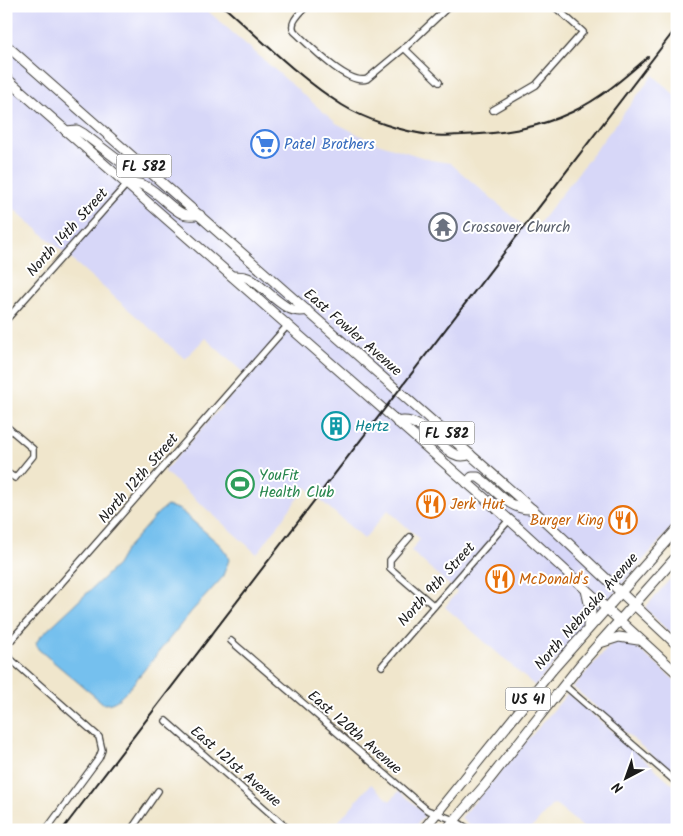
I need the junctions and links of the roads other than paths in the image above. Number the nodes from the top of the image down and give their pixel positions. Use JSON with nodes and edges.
{"nodes":[{"id":1,"x":306,"y":6,"type":"edge"},
{"id":2,"x":448,"y":6,"type":"edge"},
{"id":3,"x":554,"y":6,"type":"edge"},
{"id":4,"x":6,"y":45,"type":"edge"},
{"id":5,"x":404,"y":48,"type":"junction"},
{"id":6,"x":6,"y":78,"type":"edge"},
{"id":7,"x":439,"y":82,"type":"dead end"},
{"id":8,"x":493,"y":110,"type":"dead end"},
{"id":9,"x":66,"y":131,"type":"junction"},
{"id":10,"x":141,"y":163,"type":"junction"},
{"id":11,"x":128,"y":184,"type":"junction"},
{"id":12,"x":200,"y":215,"type":"junction"},
{"id":13,"x":232,"y":276,"type":"junction"},
{"id":14,"x":307,"y":310,"type":"junction"},
{"id":15,"x":6,"y":320,"type":"edge"},
{"id":16,"x":288,"y":325,"type":"junction"},
{"id":17,"x":397,"y":422,"type":"junction"},
{"id":18,"x":6,"y":426,"type":"edge"},
{"id":19,"x":470,"y":454,"type":"junction"},
{"id":20,"x":6,"y":472,"type":"edge"},
{"id":21,"x":467,"y":483,"type":"junction"},
{"id":22,"x":532,"y":509,"type":"junction"},
{"id":23,"x":510,"y":520,"type":"junction"},
{"id":24,"x":677,"y":529,"type":"edge"},
{"id":25,"x":410,"y":537,"type":"dead end"},
{"id":26,"x":677,"y":556,"type":"edge"},
{"id":27,"x":586,"y":590,"type":"junction"},
{"id":28,"x":620,"y":591,"type":"junction"},
{"id":29,"x":634,"y":604,"type":"junction"},
{"id":30,"x":434,"y":606,"type":"junction"},
{"id":31,"x":606,"y":608,"type":"junction"},
{"id":32,"x":619,"y":620,"type":"junction"},
{"id":33,"x":588,"y":629,"type":"junction"},
{"id":34,"x":231,"y":640,"type":"dead end"},
{"id":35,"x":640,"y":640,"type":"junction"},
{"id":36,"x":599,"y":643,"type":"junction"},
{"id":37,"x":677,"y":645,"type":"edge"},
{"id":38,"x":6,"y":646,"type":"edge"},
{"id":39,"x":8,"y":659,"type":"edge"},
{"id":40,"x":382,"y":666,"type":"dead end"},
{"id":41,"x":677,"y":673,"type":"edge"},
{"id":42,"x":564,"y":685,"type":"junction"},
{"id":43,"x":166,"y":721,"type":"dead end"},
{"id":44,"x":677,"y":783,"type":"edge"},
{"id":45,"x":158,"y":791,"type":"dead end"},
{"id":46,"x":436,"y":814,"type":"junction"},
{"id":47,"x":454,"y":820,"type":"junction"},
{"id":48,"x":134,"y":829,"type":"edge"},
{"id":49,"x":46,"y":830,"type":"edge"},
{"id":50,"x":289,"y":830,"type":"edge"},
{"id":51,"x":423,"y":830,"type":"edge"},
{"id":52,"x":446,"y":830,"type":"edge"},
{"id":53,"x":470,"y":830,"type":"edge"}],
"edges":[{"from":1,"to":5,"type":"street"},
{"from":2,"to":5,"type":"street"},
{"from":3,"to":8,"type":"street"},
{"from":4,"to":10,"type":"main road","name":"East Fowler Avenue","number":"FL 582"},
{"from":5,"to":7,"type":"street"},
{"from":6,"to":9,"type":"main road","number":"FL 582"},
{"from":9,"to":10,"type":"main road"},
{"from":9,"to":11,"type":"main road","number":"FL 582"},
{"from":10,"to":12,"type":"main road","name":"East Fowler Avenue","number":"FL 582"},
{"from":11,"to":12,"type":"main road"},
{"from":11,"to":13,"type":"main road","number":"FL 582"},
{"from":11,"to":15,"type":"street","name":"North 14th Street"},
{"from":12,"to":14,"type":"main road","name":"East Fowler Avenue","number":"FL 582"},
{"from":13,"to":14,"type":"main road"},
{"from":13,"to":16,"type":"main road","number":"FL 582"},
{"from":14,"to":19,"type":"main road","name":"East Fowler Avenue","number":"FL 582"},
{"from":16,"to":17,"type":"main road","number":"FL 582"},
{"from":16,"to":38,"type":"street","name":"North 12th Street"},
{"from":17,"to":19,"type":"main road"},
{"from":17,"to":21,"type":"main road","number":"FL 582"},
{"from":18,"to":20,"type":"street"},
{"from":19,"to":22,"type":"main road","name":"East Fowler Avenue","number":"FL 582"},
{"from":21,"to":22,"type":"main road"},
{"from":21,"to":23,"type":"main road","number":"FL 582"},
{"from":22,"to":28,"type":"main road","name":"East Fowler Avenue","number":"FL 582"},
{"from":23,"to":27,"type":"main road","number":"FL 582"},
{"from":23,"to":30,"type":"street","name":"North 9th Street"},
{"from":24,"to":28,"type":"main road","name":"North Nebraska Avenue","number":"US 41"},
{"from":25,"to":30,"type":"street"},
{"from":26,"to":29,"type":"main road","name":"North Nebraska Avenue","number":"US 41"},
{"from":27,"to":31,"type":"main road","number":"FL 582"},
{"from":27,"to":33,"type":"main road"},
{"from":28,"to":29,"type":"main road","name":"East Fowler Avenue","number":"FL 582"},
{"from":28,"to":31,"type":"main road","name":"North Nebraska Avenue","number":"US 41"},
{"from":29,"to":32,"type":"main road","name":"North Nebraska Avenue","number":"US 41"},
{"from":29,"to":37,"type":"main road","name":"East Fowler Avenue","number":"FL 582"},
{"from":30,"to":40,"type":"street","name":"North 9th Street"},
{"from":31,"to":32,"type":"main road","number":"FL 582"},
{"from":31,"to":33,"type":"main road","name":"North Nebraska Avenue","number":"US 41"},
{"from":32,"to":35,"type":"main road","number":"FL 582"},
{"from":32,"to":36,"type":"main road","name":"North Nebraska Avenue","number":"US 41"},
{"from":33,"to":46,"type":"main road","name":"North Nebraska Avenue","number":"US 41"},
{"from":34,"to":46,"type":"street","name":"East 120th Avenue"},
{"from":35,"to":36,"type":"main road"},
{"from":35,"to":41,"type":"main road","number":"FL 582"},
{"from":36,"to":42,"type":"main road","name":"North Nebraska Avenue","number":"US 41"},
{"from":39,"to":49,"type":"street"},
{"from":42,"to":44,"type":"street"},
{"from":42,"to":47,"type":"main road","name":"North Nebraska Avenue","number":"US 41"},
{"from":43,"to":50,"type":"street","name":"East 121st Avenue"},
{"from":45,"to":48,"type":"street"},
{"from":46,"to":47,"type":"street","name":"East 120th Avenue"},
{"from":46,"to":51,"type":"main road","name":"North Nebraska Avenue","number":"US 41"},
{"from":47,"to":52,"type":"main road","name":"North Nebraska Avenue","number":"US 41"},
{"from":47,"to":53,"type":"street","name":"East 120th Avenue"}]}
